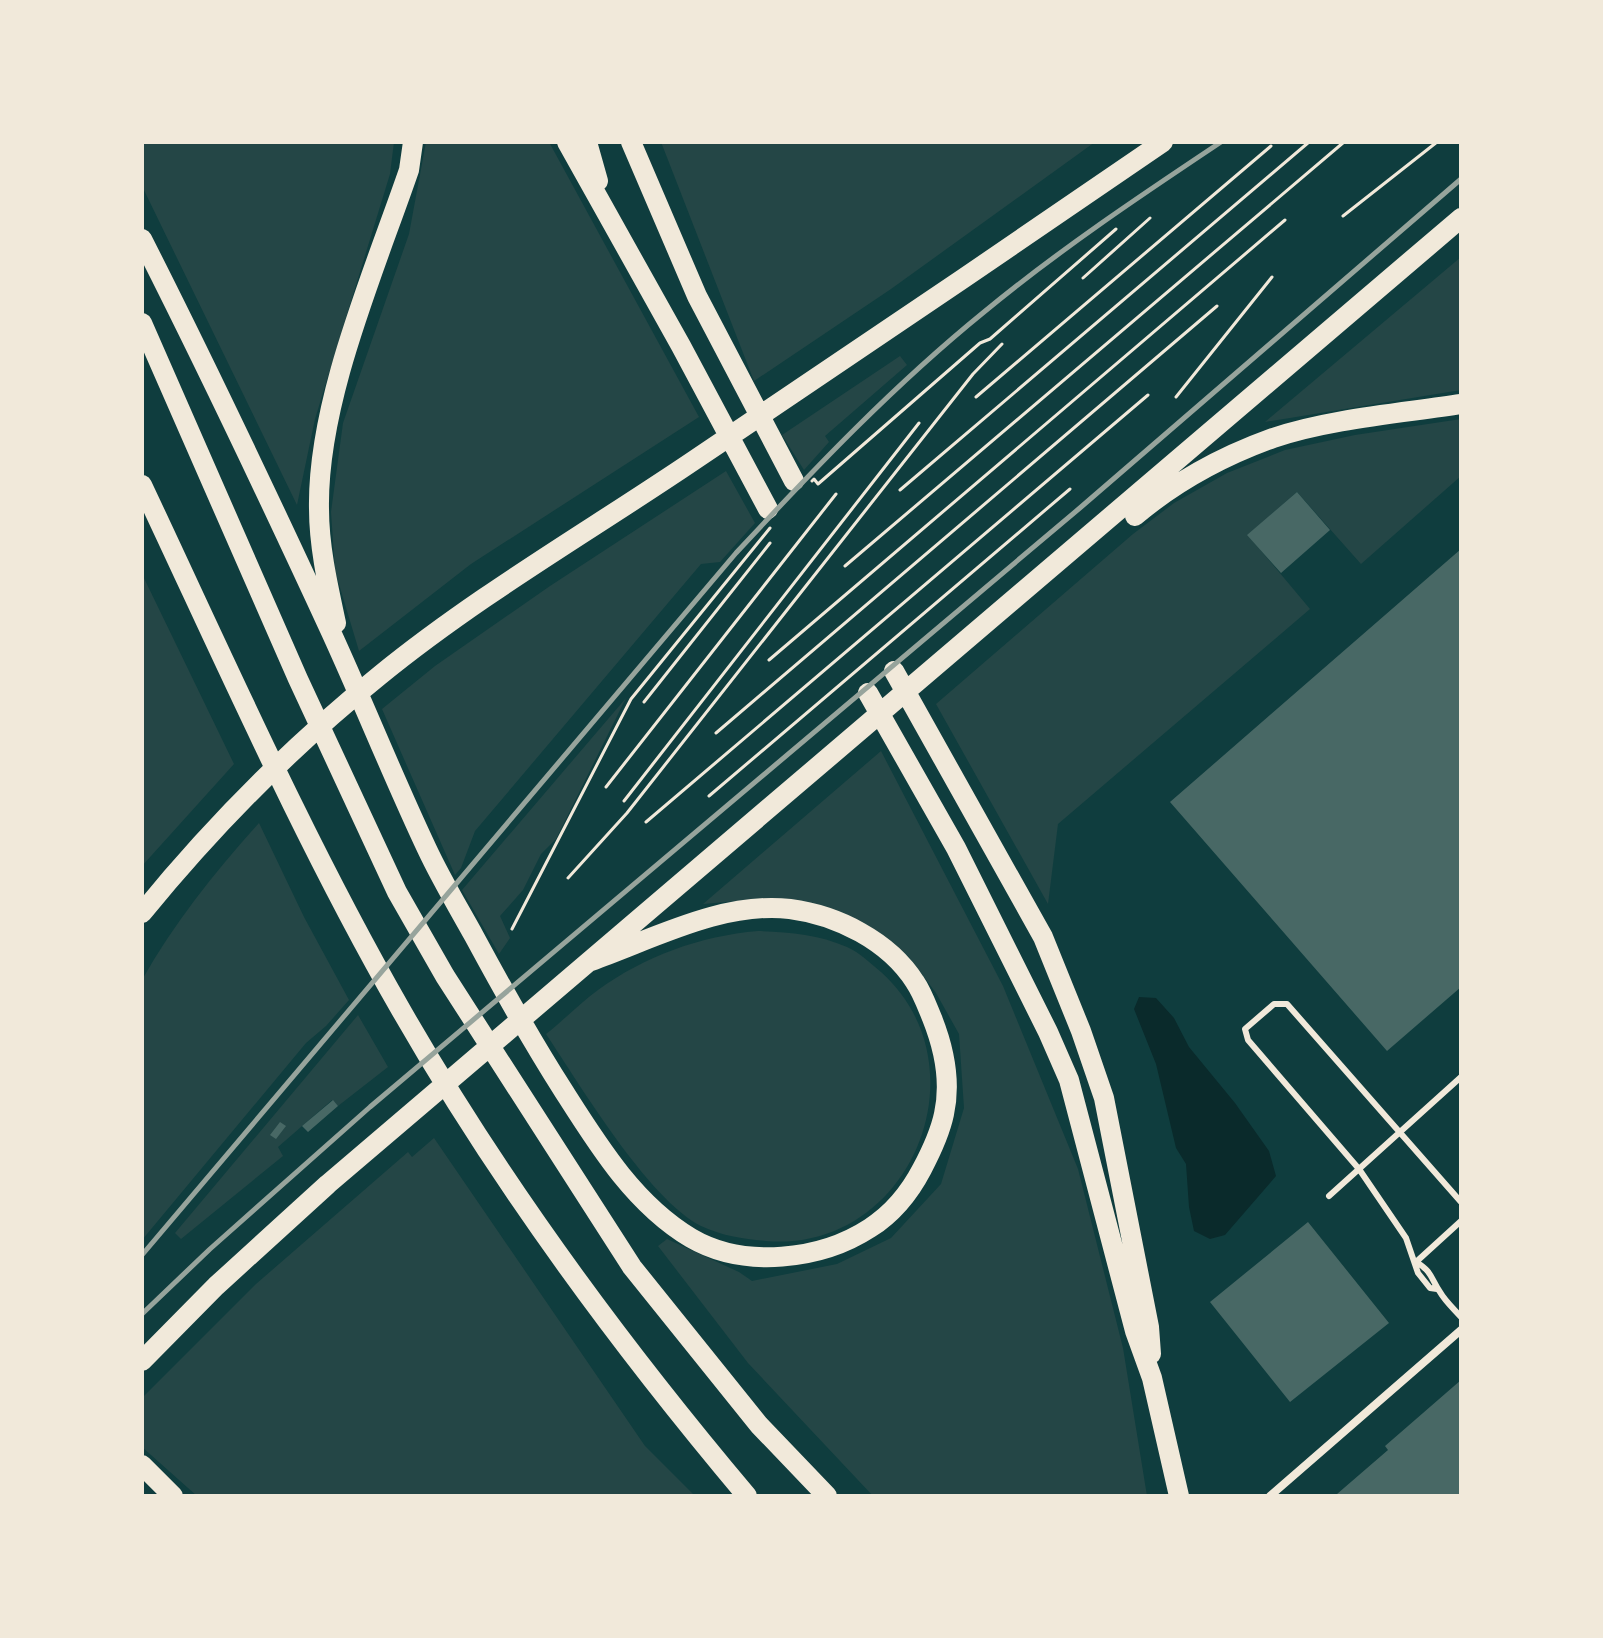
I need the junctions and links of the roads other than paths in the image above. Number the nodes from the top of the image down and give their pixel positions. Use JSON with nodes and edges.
{"nodes":[{"id":1,"x":413,"y":142,"type":"edge"},
{"id":2,"x":567,"y":142,"type":"edge"},
{"id":3,"x":587,"y":142,"type":"edge"},
{"id":4,"x":631,"y":142,"type":"edge"},
{"id":5,"x":1163,"y":142,"type":"edge"},
{"id":6,"x":1461,"y":218,"type":"edge"},
{"id":7,"x":611,"y":223,"type":"junction"},
{"id":8,"x":142,"y":239,"type":"edge"},
{"id":9,"x":142,"y":323,"type":"edge"},
{"id":10,"x":1461,"y":404,"type":"edge"},
{"id":11,"x":142,"y":485,"type":"edge"},
{"id":12,"x":799,"y":486,"type":"road end"},
{"id":13,"x":771,"y":517,"type":"road end"},
{"id":14,"x":969,"y":640,"type":"junction"},
{"id":15,"x":342,"y":655,"type":"junction"},
{"id":16,"x":894,"y":671,"type":"dead end"},
{"id":17,"x":868,"y":693,"type":"dead end"},
{"id":18,"x":177,"y":870,"type":"junction"},
{"id":19,"x":142,"y":913,"type":"edge"},
{"id":20,"x":142,"y":927,"type":"edge"},
{"id":21,"x":591,"y":961,"type":"junction"},
{"id":22,"x":1461,"y":1077,"type":"edge"},
{"id":23,"x":1400,"y":1132,"type":"junction"},
{"id":24,"x":1359,"y":1169,"type":"junction"},
{"id":25,"x":1329,"y":1196,"type":"dead end"},
{"id":26,"x":1461,"y":1202,"type":"edge"},
{"id":27,"x":1461,"y":1221,"type":"edge"},
{"id":28,"x":1416,"y":1262,"type":"junction"},
{"id":29,"x":1461,"y":1317,"type":"edge"},
{"id":30,"x":1461,"y":1330,"type":"edge"},
{"id":31,"x":142,"y":1361,"type":"edge"},
{"id":32,"x":1152,"y":1378,"type":"junction"},
{"id":33,"x":142,"y":1465,"type":"edge"},
{"id":34,"x":173,"y":1496,"type":"edge"},
{"id":35,"x":747,"y":1496,"type":"edge"},
{"id":36,"x":827,"y":1496,"type":"edge"},
{"id":37,"x":1179,"y":1496,"type":"edge"},
{"id":38,"x":1270,"y":1496,"type":"edge"}],
"edges":[{"from":1,"to":15,"type":"highway"},
{"from":2,"to":7,"type":"highway"},
{"from":3,"to":7,"type":"highway"},
{"from":4,"to":12,"type":"highway"},
{"from":5,"to":18,"type":"highway"},
{"from":6,"to":14,"type":"highway"},
{"from":7,"to":13,"type":"highway"},
{"from":8,"to":15,"type":"highway"},
{"from":9,"to":36,"type":"highway"},
{"from":10,"to":14,"type":"highway"},
{"from":11,"to":35,"type":"highway"},
{"from":14,"to":21,"type":"highway"},
{"from":15,"to":21,"type":"highway"},
{"from":16,"to":32,"type":"highway"},
{"from":17,"to":32,"type":"highway"},
{"from":18,"to":19,"type":"highway"},
{"from":18,"to":20,"type":"highway"},
{"from":21,"to":31,"type":"highway"},
{"from":22,"to":23,"type":"lane"},
{"from":23,"to":24,"type":"lane"},
{"from":23,"to":24,"type":"lane"},
{"from":23,"to":26,"type":"lane"},
{"from":24,"to":25,"type":"lane"},
{"from":24,"to":28,"type":"lane"},
{"from":27,"to":28,"type":"lane"},
{"from":28,"to":29,"type":"lane"},
{"from":30,"to":38,"type":"street"},
{"from":32,"to":37,"type":"highway"},
{"from":33,"to":34,"type":"highway"}]}
